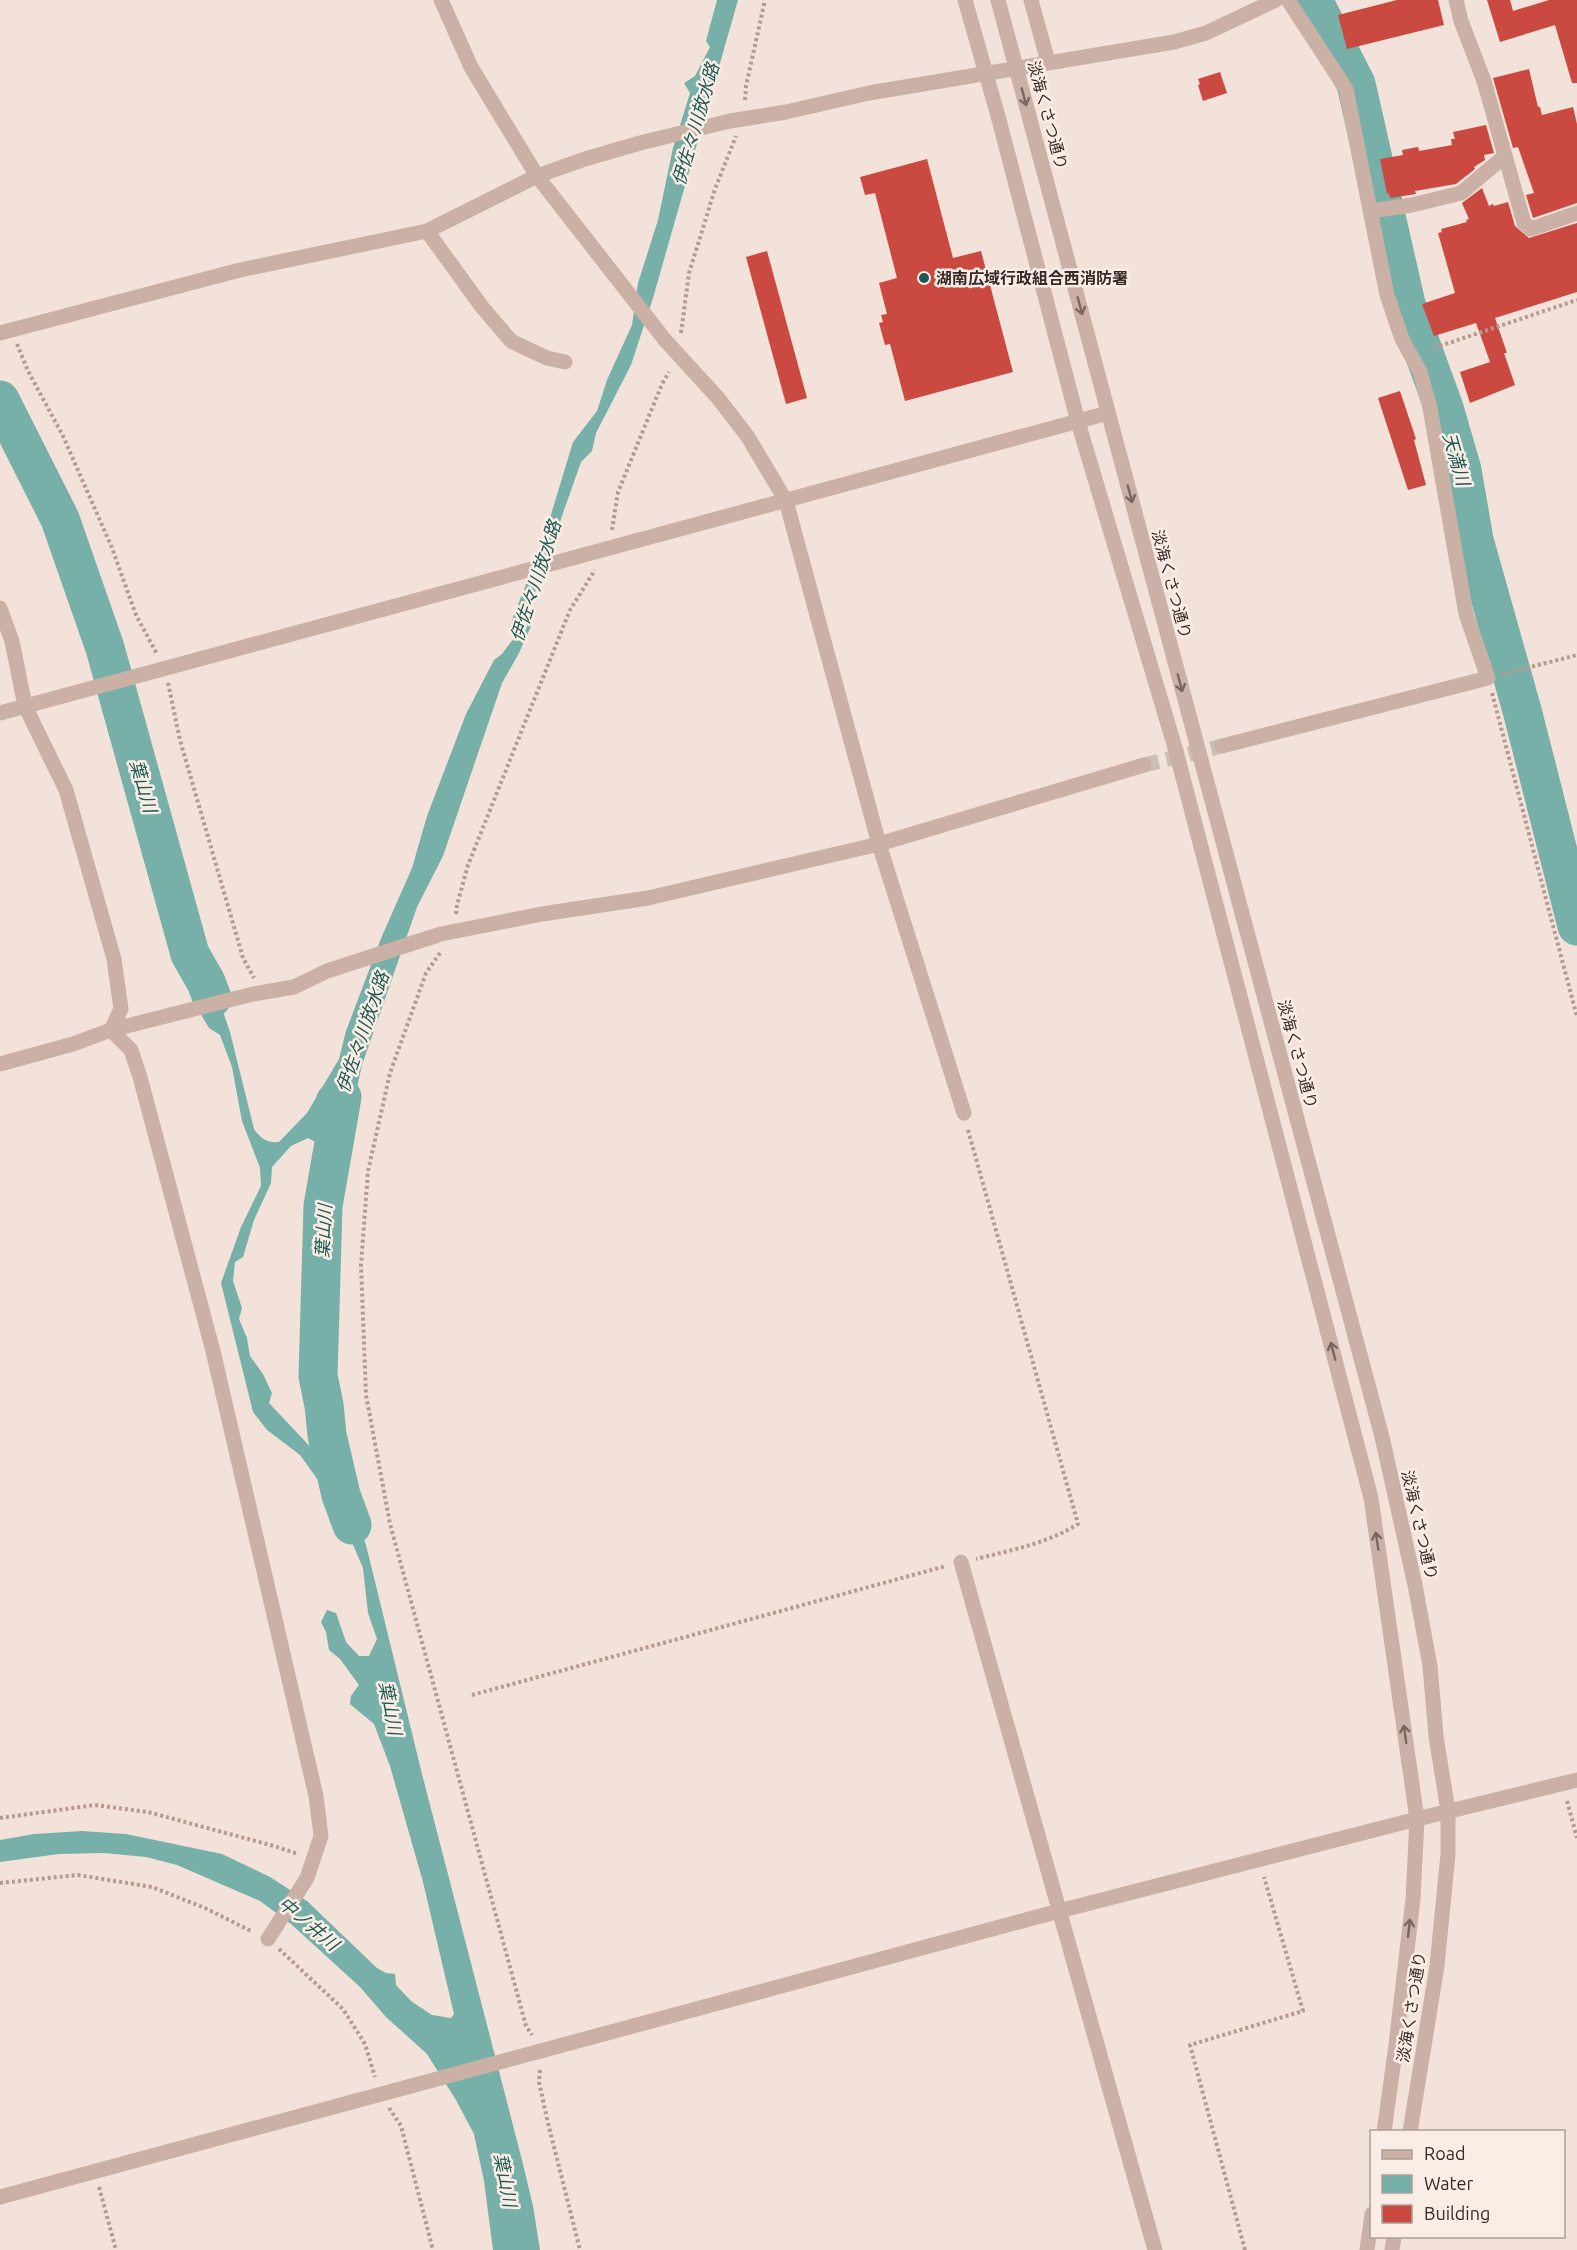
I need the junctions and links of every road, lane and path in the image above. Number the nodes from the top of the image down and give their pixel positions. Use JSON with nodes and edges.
{"nodes":[{"id":1,"x":441,"y":0,"type":"edge"},
{"id":2,"x":765,"y":0,"type":"edge"},
{"id":3,"x":965,"y":0,"type":"edge"},
{"id":4,"x":998,"y":0,"type":"edge"},
{"id":5,"x":1031,"y":0,"type":"edge"},
{"id":6,"x":1276,"y":0,"type":"edge"},
{"id":7,"x":1288,"y":0,"type":"edge"},
{"id":8,"x":1456,"y":0,"type":"edge"},
{"id":9,"x":1048,"y":63,"type":"junction"},
{"id":10,"x":1017,"y":69,"type":"junction"},
{"id":11,"x":986,"y":74,"type":"junction"},
{"id":12,"x":737,"y":120,"type":"junction"},
{"id":13,"x":1505,"y":156,"type":"junction"},
{"id":14,"x":537,"y":176,"type":"junction"},
{"id":15,"x":1370,"y":211,"type":"junction"},
{"id":16,"x":1577,"y":213,"type":"edge"},
{"id":17,"x":427,"y":231,"type":"junction"},
{"id":18,"x":1577,"y":300,"type":"edge"},
{"id":19,"x":5,"y":332,"type":"edge"},
{"id":20,"x":1434,"y":348,"type":"dead end"},
{"id":21,"x":676,"y":352,"type":"junction"},
{"id":22,"x":565,"y":362,"type":"dead end"},
{"id":23,"x":1108,"y":413,"type":"junction"},
{"id":24,"x":1078,"y":422,"type":"junction"},
{"id":25,"x":786,"y":501,"type":"junction"},
{"id":26,"x":609,"y":547,"type":"junction"},
{"id":27,"x":0,"y":608,"type":"edge"},
{"id":28,"x":1577,"y":655,"type":"edge"},
{"id":29,"x":165,"y":668,"type":"junction"},
{"id":30,"x":1488,"y":678,"type":"junction"},
{"id":31,"x":25,"y":706,"type":"junction"},
{"id":32,"x":0,"y":713,"type":"edge"},
{"id":33,"x":1222,"y":746,"type":"tunnel mouth"},
{"id":34,"x":1144,"y":765,"type":"tunnel mouth"},
{"id":35,"x":879,"y":844,"type":"junction"},
{"id":36,"x":448,"y":933,"type":"junction"},
{"id":37,"x":258,"y":993,"type":"junction"},
{"id":38,"x":1577,"y":1017,"type":"edge"},
{"id":39,"x":111,"y":1030,"type":"junction"},
{"id":40,"x":0,"y":1064,"type":"edge"},
{"id":41,"x":964,"y":1113,"type":"joint"},
{"id":42,"x":961,"y":1562,"type":"junction"},
{"id":43,"x":472,"y":1695,"type":"dead end"},
{"id":44,"x":1570,"y":1781,"type":"edge"},
{"id":45,"x":1448,"y":1811,"type":"junction"},
{"id":46,"x":0,"y":1818,"type":"edge"},
{"id":47,"x":1417,"y":1819,"type":"junction"},
{"id":48,"x":1577,"y":1838,"type":"edge"},
{"id":49,"x":313,"y":1860,"type":"junction"},
{"id":50,"x":1259,"y":1860,"type":"junction"},
{"id":51,"x":0,"y":1883,"type":"edge"},
{"id":52,"x":1059,"y":1911,"type":"junction"},
{"id":53,"x":267,"y":1939,"type":"junction"},
{"id":54,"x":535,"y":2054,"type":"junction"},
{"id":55,"x":386,"y":2094,"type":"junction"},
{"id":56,"x":1384,"y":2130,"type":"edge"},
{"id":57,"x":1410,"y":2130,"type":"edge"},
{"id":58,"x":95,"y":2172,"type":"junction"},
{"id":59,"x":0,"y":2196,"type":"edge"},
{"id":60,"x":1370,"y":2223,"type":"edge"},
{"id":61,"x":116,"y":2250,"type":"edge"},
{"id":62,"x":433,"y":2250,"type":"edge"},
{"id":63,"x":580,"y":2250,"type":"edge"},
{"id":64,"x":1155,"y":2250,"type":"edge"},
{"id":65,"x":1245,"y":2250,"type":"edge"},
{"id":66,"x":1367,"y":2250,"type":"edge"}],
"edges":[{"from":1,"to":14,"type":"street"},
{"from":2,"to":12,"type":"path"},
{"from":3,"to":11,"type":"street","name":"淡海くさつ通り"},
{"from":4,"to":10,"type":"street","name":"淡海くさつ通り"},
{"from":5,"to":9,"type":"street"},
{"from":6,"to":9,"type":"street"},
{"from":7,"to":15,"type":"street"},
{"from":8,"to":13,"type":"street"},
{"from":9,"to":10,"type":"street"},
{"from":10,"to":11,"type":"street"},
{"from":10,"to":23,"type":"street","name":"淡海くさつ通り","one_way":true},
{"from":11,"to":12,"type":"street"},
{"from":11,"to":24,"type":"street","name":"淡海くさつ通り"},
{"from":12,"to":14,"type":"street"},
{"from":12,"to":21,"type":"path"},
{"from":13,"to":15,"type":"street"},
{"from":13,"to":16,"type":"street"},
{"from":14,"to":17,"type":"street"},
{"from":14,"to":21,"type":"street"},
{"from":15,"to":30,"type":"street"},
{"from":17,"to":19,"type":"street"},
{"from":17,"to":22,"type":"street"},
{"from":18,"to":20,"type":"path"},
{"from":19,"to":29,"type":"path"},
{"from":21,"to":25,"type":"street"},
{"from":21,"to":26,"type":"path"},
{"from":23,"to":24,"type":"street"},
{"from":23,"to":45,"type":"street","name":"淡海くさつ通り","one_way":true},
{"from":24,"to":25,"type":"street"},
{"from":47,"to":24,"type":"street","name":"淡海くさつ通り","one_way":true},
{"from":25,"to":26,"type":"street"},
{"from":25,"to":35,"type":"street"},
{"from":26,"to":29,"type":"street"},
{"from":26,"to":36,"type":"path"},
{"from":27,"to":31,"type":"street"},
{"from":28,"to":30,"type":"path"},
{"from":29,"to":31,"type":"street"},
{"from":29,"to":37,"type":"path"},
{"from":30,"to":33,"type":"street"},
{"from":30,"to":38,"type":"path"},
{"from":31,"to":32,"type":"street"},
{"from":31,"to":39,"type":"street"},
{"from":34,"to":35,"type":"street"},
{"from":35,"to":36,"type":"street"},
{"from":35,"to":41,"type":"street"},
{"from":36,"to":37,"type":"street"},
{"from":36,"to":54,"type":"path"},
{"from":37,"to":39,"type":"street"},
{"from":39,"to":40,"type":"street"},
{"from":39,"to":49,"type":"street"},
{"from":41,"to":42,"type":"path"},
{"from":42,"to":43,"type":"path"},
{"from":42,"to":52,"type":"street"},
{"from":44,"to":45,"type":"street"},
{"from":44,"to":48,"type":"path"},
{"from":45,"to":47,"type":"street"},
{"from":45,"to":57,"type":"street","name":"淡海くさつ通り"},
{"from":46,"to":49,"type":"path"},
{"from":47,"to":50,"type":"street"},
{"from":56,"to":47,"type":"street","name":"淡海くさつ通り","one_way":true},
{"from":49,"to":53,"type":"street"},
{"from":50,"to":52,"type":"street"},
{"from":50,"to":65,"type":"path"},
{"from":51,"to":53,"type":"path"},
{"from":52,"to":54,"type":"street"},
{"from":52,"to":64,"type":"street"},
{"from":53,"to":55,"type":"path"},
{"from":54,"to":55,"type":"street"},
{"from":54,"to":63,"type":"path"},
{"from":55,"to":58,"type":"street"},
{"from":55,"to":62,"type":"path"},
{"from":58,"to":59,"type":"street"},
{"from":58,"to":61,"type":"path"},
{"from":60,"to":66,"type":"street"}]}
